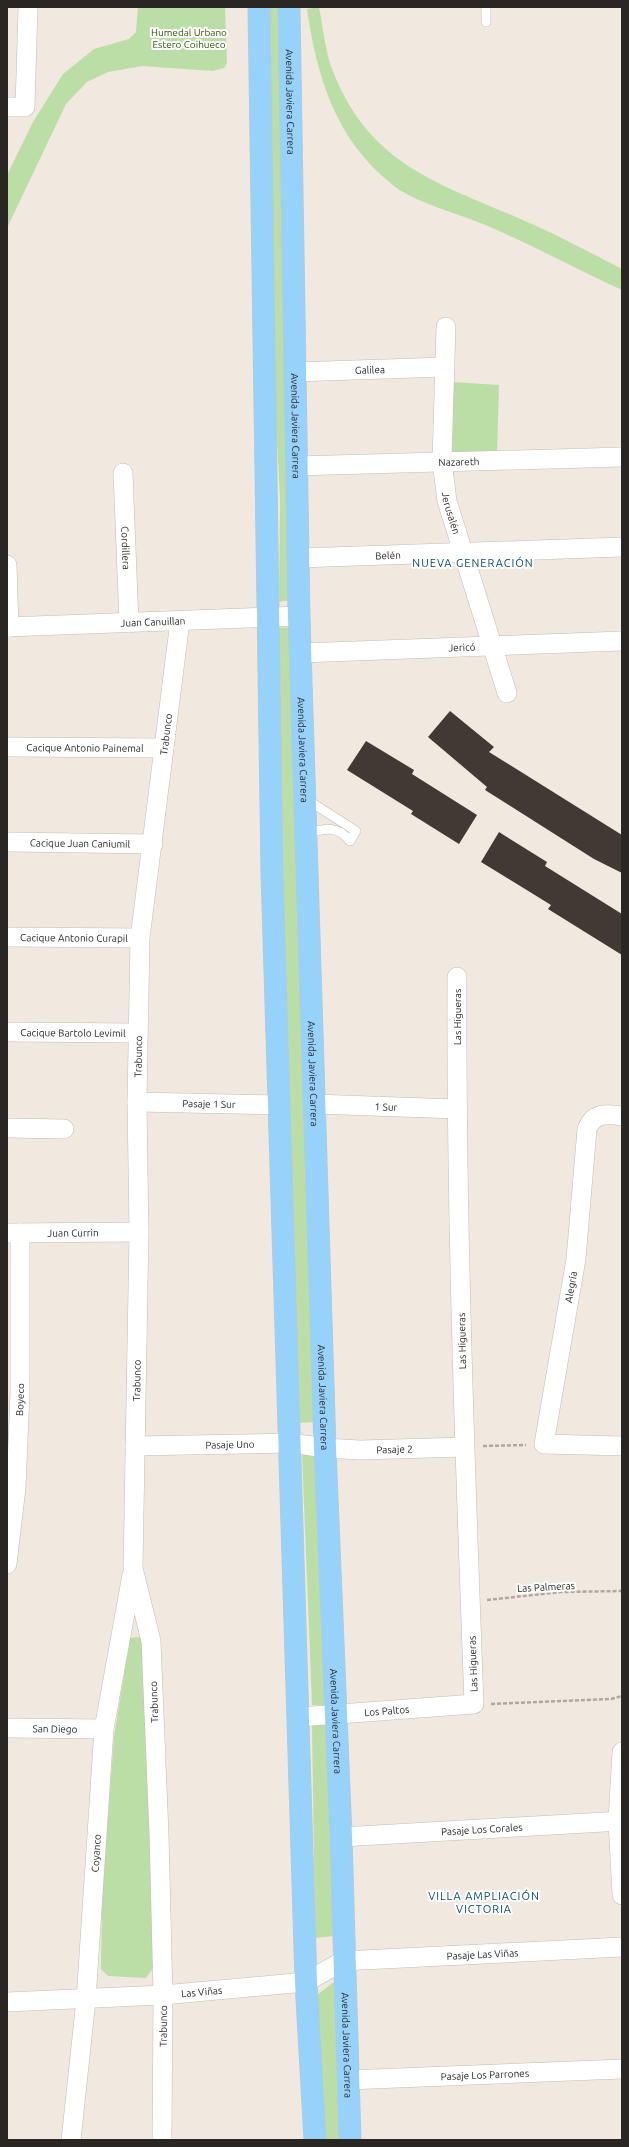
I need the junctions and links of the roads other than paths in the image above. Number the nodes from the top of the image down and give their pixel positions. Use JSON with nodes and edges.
{"nodes":[{"id":1,"x":28,"y":7,"type":"edge"},
{"id":2,"x":259,"y":7,"type":"edge"},
{"id":3,"x":289,"y":7,"type":"edge"},
{"id":4,"x":486,"y":7,"type":"edge"},
{"id":5,"x":486,"y":22,"type":"dead end"},
{"id":6,"x":16,"y":107,"type":"edge"},
{"id":7,"x":446,"y":327,"type":"dead end"},
{"id":8,"x":445,"y":367,"type":"junction"},
{"id":9,"x":295,"y":372,"type":"junction"},
{"id":10,"x":622,"y":457,"type":"edge"},
{"id":11,"x":442,"y":461,"type":"junction"},
{"id":12,"x":296,"y":466,"type":"junction"},
{"id":13,"x":123,"y":473,"type":"dead end"},
{"id":14,"x":622,"y":547,"type":"edge"},
{"id":15,"x":463,"y":552,"type":"junction"},
{"id":16,"x":299,"y":558,"type":"junction"},
{"id":17,"x":7,"y":565,"type":"edge"},
{"id":18,"x":299,"y":616,"type":"junction"},
{"id":19,"x":268,"y":618,"type":"junction"},
{"id":20,"x":180,"y":621,"type":"junction"},
{"id":21,"x":129,"y":623,"type":"junction"},
{"id":22,"x":8,"y":627,"type":"edge"},
{"id":23,"x":622,"y":641,"type":"edge"},
{"id":24,"x":492,"y":646,"type":"junction"},
{"id":25,"x":301,"y":653,"type":"junction"},
{"id":26,"x":507,"y":692,"type":"dead end"},
{"id":27,"x":7,"y":747,"type":"edge"},
{"id":28,"x":164,"y":748,"type":"junction"},
{"id":29,"x":306,"y":799,"type":"junction"},
{"id":30,"x":306,"y":834,"type":"junction"},
{"id":31,"x":7,"y":842,"type":"edge"},
{"id":32,"x":154,"y":844,"type":"junction"},
{"id":33,"x":7,"y":937,"type":"edge"},
{"id":34,"x":140,"y":938,"type":"junction"},
{"id":35,"x":457,"y":977,"type":"dead end"},
{"id":36,"x":7,"y":1032,"type":"edge"},
{"id":37,"x":138,"y":1033,"type":"junction"},
{"id":38,"x":137,"y":1102,"type":"junction"},
{"id":39,"x":314,"y":1104,"type":"junction"},
{"id":40,"x":280,"y":1105,"type":"junction"},
{"id":41,"x":456,"y":1109,"type":"junction"},
{"id":42,"x":622,"y":1116,"type":"edge"},
{"id":43,"x":7,"y":1128,"type":"edge"},
{"id":44,"x":64,"y":1129,"type":"dead end"},
{"id":45,"x":139,"y":1232,"type":"junction"},
{"id":46,"x":13,"y":1233,"type":"edge"},
{"id":47,"x":291,"y":1443,"type":"junction"},
{"id":48,"x":135,"y":1446,"type":"junction"},
{"id":49,"x":622,"y":1446,"type":"edge"},
{"id":50,"x":464,"y":1447,"type":"junction"},
{"id":51,"x":325,"y":1448,"type":"junction"},
{"id":52,"x":7,"y":1564,"type":"edge"},
{"id":53,"x":133,"y":1568,"type":"junction"},
{"id":54,"x":474,"y":1704,"type":"joint"},
{"id":55,"x":336,"y":1714,"type":"junction"},
{"id":56,"x":298,"y":1717,"type":"junction"},
{"id":57,"x":7,"y":1728,"type":"edge"},
{"id":58,"x":104,"y":1729,"type":"junction"},
{"id":59,"x":622,"y":1752,"type":"edge"},
{"id":60,"x":620,"y":1821,"type":"edge"},
{"id":61,"x":341,"y":1837,"type":"junction"},
{"id":62,"x":622,"y":1895,"type":"edge"},
{"id":63,"x":622,"y":1947,"type":"edge"},
{"id":64,"x":343,"y":1961,"type":"junction"},
{"id":65,"x":306,"y":1982,"type":"junction"},
{"id":66,"x":163,"y":1995,"type":"junction"},
{"id":67,"x":86,"y":2000,"type":"junction"},
{"id":68,"x":7,"y":2002,"type":"edge"},
{"id":69,"x":622,"y":2069,"type":"edge"},
{"id":70,"x":348,"y":2080,"type":"junction"},
{"id":71,"x":71,"y":2140,"type":"edge"},
{"id":72,"x":162,"y":2140,"type":"edge"},
{"id":73,"x":315,"y":2140,"type":"edge"},
{"id":74,"x":350,"y":2140,"type":"edge"}],
"edges":[{"from":1,"to":6,"type":"street"},
{"from":2,"to":19,"type":"main road"},
{"from":3,"to":9,"type":"main road","name":"Avenida Javiera Carrera"},
{"from":4,"to":5,"type":"lane"},
{"from":7,"to":8,"type":"street","name":"Jerusalén"},
{"from":8,"to":9,"type":"street","name":"Galilea"},
{"from":8,"to":11,"type":"street","name":"Jerusalén"},
{"from":9,"to":12,"type":"main road","name":"Avenida Javiera Carrera"},
{"from":10,"to":11,"type":"street","name":"Nazareth"},
{"from":11,"to":12,"type":"street","name":"Nazareth"},
{"from":11,"to":15,"type":"street","name":"Jerusalén"},
{"from":12,"to":16,"type":"main road","name":"Avenida Javiera Carrera"},
{"from":13,"to":21,"type":"street","name":"Cordillera"},
{"from":14,"to":15,"type":"street","name":"Belén"},
{"from":15,"to":16,"type":"street","name":"Belén"},
{"from":15,"to":24,"type":"street","name":"Jerusalén"},
{"from":16,"to":18,"type":"main road","name":"Avenida Javiera Carrera"},
{"from":17,"to":22,"type":"street"},
{"from":18,"to":19,"type":"street","name":"Juan Canuillan"},
{"from":18,"to":25,"type":"main road","name":"Avenida Javiera Carrera"},
{"from":19,"to":20,"type":"street","name":"Juan Canuillan"},
{"from":19,"to":40,"type":"main road"},
{"from":20,"to":21,"type":"street","name":"Juan Canuillan"},
{"from":20,"to":28,"type":"street","name":"Trabunco"},
{"from":21,"to":22,"type":"street","name":"Juan Canuillan"},
{"from":23,"to":24,"type":"street","name":"Jericó"},
{"from":24,"to":25,"type":"street","name":"Jericó"},
{"from":24,"to":26,"type":"street","name":"Jerusalén"},
{"from":25,"to":29,"type":"main road","name":"Avenida Javiera Carrera"},
{"from":27,"to":28,"type":"street","name":"Cacique Antonio Painemal"},
{"from":28,"to":32,"type":"street","name":"Trabunco"},
{"from":29,"to":30,"type":"main road","name":"Avenida Javiera Carrera"},
{"from":29,"to":30,"type":"lane"},
{"from":30,"to":39,"type":"main road","name":"Avenida Javiera Carrera"},
{"from":31,"to":32,"type":"street","name":"Cacique Juan Caniumil"},
{"from":32,"to":34,"type":"street","name":"Trabunco"},
{"from":33,"to":34,"type":"street","name":"Cacique Antonio Curapil"},
{"from":34,"to":37,"type":"street","name":"Trabunco"},
{"from":35,"to":41,"type":"street","name":"Las Higueras"},
{"from":36,"to":37,"type":"street","name":"Cacique Bartolo Levimil"},
{"from":37,"to":38,"type":"street","name":"Trabunco"},
{"from":38,"to":40,"type":"street","name":"Pasaje 1 Sur"},
{"from":38,"to":45,"type":"street","name":"Trabunco"},
{"from":39,"to":41,"type":"street","name":"1 Sur"},
{"from":39,"to":51,"type":"main road","name":"Avenida Javiera Carrera"},
{"from":40,"to":47,"type":"main road"},
{"from":41,"to":50,"type":"street","name":"Las Higueras"},
{"from":42,"to":49,"type":"street","name":"Alegría"},
{"from":43,"to":44,"type":"street"},
{"from":45,"to":46,"type":"street","name":"Juan Currin"},
{"from":45,"to":48,"type":"street","name":"Trabunco"},
{"from":46,"to":52,"type":"street","name":"Boyeco"},
{"from":47,"to":48,"type":"street","name":"Pasaje Uno"},
{"from":47,"to":51,"type":"street","name":"Pasaje Uno"},
{"from":47,"to":56,"type":"main road"},
{"from":48,"to":53,"type":"street","name":"Trabunco"},
{"from":50,"to":51,"type":"street","name":"Pasaje 2"},
{"from":50,"to":54,"type":"street","name":"Las Higueras"},
{"from":51,"to":55,"type":"main road","name":"Avenida Javiera Carrera"},
{"from":53,"to":58,"type":"street","name":"Coyanco"},
{"from":53,"to":66,"type":"street","name":"Trabunco"},
{"from":54,"to":55,"type":"street","name":"Los Paltos"},
{"from":55,"to":56,"type":"street","name":"Los Paltos"},
{"from":55,"to":61,"type":"main road","name":"Avenida Javiera Carrera"},
{"from":56,"to":65,"type":"main road"},
{"from":57,"to":58,"type":"street","name":"San Diego"},
{"from":58,"to":67,"type":"street","name":"Coyanco"},
{"from":59,"to":60,"type":"street"},
{"from":60,"to":61,"type":"street","name":"Pasaje Los Corales"},
{"from":60,"to":62,"type":"street"},
{"from":61,"to":64,"type":"main road","name":"Avenida Javiera Carrera"},
{"from":63,"to":64,"type":"street","name":"Pasaje Las Viñas"},
{"from":64,"to":65,"type":"street","name":"Las Viñas"},
{"from":64,"to":70,"type":"main road","name":"Avenida Javiera Carrera"},
{"from":65,"to":66,"type":"street","name":"Las Viñas"},
{"from":65,"to":73,"type":"main road"},
{"from":66,"to":67,"type":"street","name":"Las Viñas"},
{"from":66,"to":72,"type":"street","name":"Trabunco"},
{"from":67,"to":68,"type":"street","name":"Las Viñas"},
{"from":67,"to":71,"type":"street","name":"Coyanco"},
{"from":69,"to":70,"type":"street","name":"Pasaje Los Parrones"},
{"from":70,"to":74,"type":"main road","name":"Avenida Javiera Carrera"}]}
